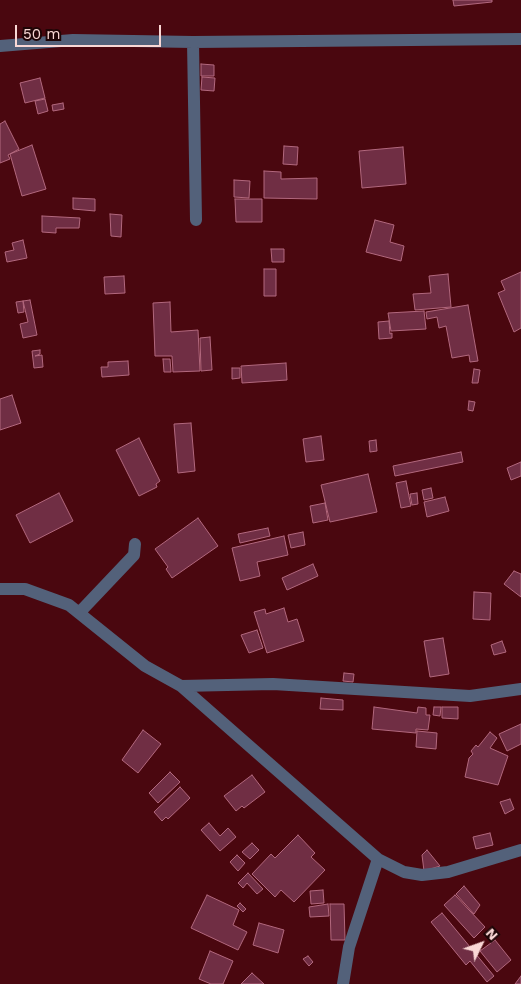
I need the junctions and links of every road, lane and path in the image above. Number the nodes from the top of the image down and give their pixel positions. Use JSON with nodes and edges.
{"nodes":[{"id":1,"x":521,"y":39,"type":"edge"},
{"id":2,"x":193,"y":42,"type":"junction"},
{"id":3,"x":0,"y":46,"type":"edge"},
{"id":4,"x":196,"y":220,"type":"dead end"},
{"id":5,"x":135,"y":544,"type":"dead end"},
{"id":6,"x":0,"y":589,"type":"edge"},
{"id":7,"x":79,"y":613,"type":"junction"},
{"id":8,"x":181,"y":686,"type":"junction"},
{"id":9,"x":521,"y":689,"type":"edge"},
{"id":10,"x":521,"y":850,"type":"edge"},
{"id":11,"x":378,"y":859,"type":"junction"},
{"id":12,"x":343,"y":984,"type":"edge"}],
"edges":[{"from":1,"to":2,"type":"street"},
{"from":2,"to":3,"type":"street"},
{"from":2,"to":4,"type":"street"},
{"from":5,"to":7,"type":"street"},
{"from":6,"to":7,"type":"street"},
{"from":7,"to":8,"type":"street"},
{"from":8,"to":9,"type":"street"},
{"from":8,"to":11,"type":"street"},
{"from":10,"to":11,"type":"street"},
{"from":11,"to":12,"type":"street"}]}
